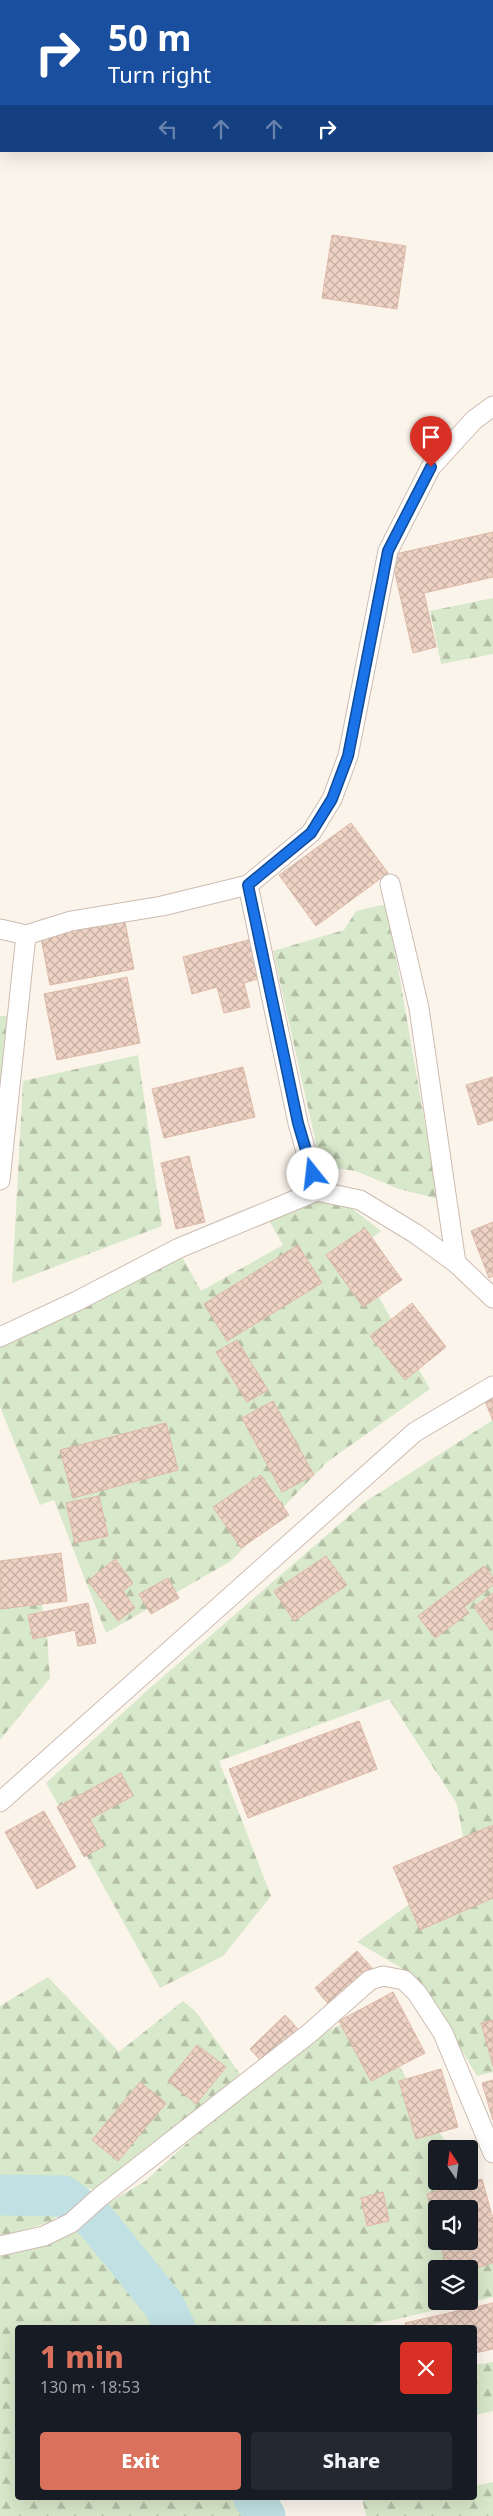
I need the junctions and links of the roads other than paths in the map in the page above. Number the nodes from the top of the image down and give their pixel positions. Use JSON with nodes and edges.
{"nodes":[{"id":1,"x":493,"y":406,"type":"edge"},
{"id":2,"x":390,"y":884,"type":"dead end"},
{"id":3,"x":248,"y":885,"type":"junction"},
{"id":4,"x":0,"y":930,"type":"edge"},
{"id":5,"x":26,"y":935,"type":"junction"},
{"id":6,"x":0,"y":1180,"type":"edge"},
{"id":7,"x":318,"y":1191,"type":"junction"},
{"id":8,"x":456,"y":1263,"type":"junction"},
{"id":9,"x":493,"y":1298,"type":"edge"},
{"id":10,"x":0,"y":1337,"type":"edge"},
{"id":11,"x":493,"y":1386,"type":"edge"},
{"id":12,"x":0,"y":1802,"type":"edge"},
{"id":13,"x":493,"y":2153,"type":"edge"},
{"id":14,"x":0,"y":2246,"type":"edge"}],
"edges":[{"from":1,"to":3,"type":"lane"},
{"from":2,"to":8,"type":"lane"},
{"from":3,"to":5,"type":"lane"},
{"from":3,"to":7,"type":"lane"},
{"from":4,"to":5,"type":"lane"},
{"from":5,"to":6,"type":"lane"},
{"from":7,"to":8,"type":"lane"},
{"from":7,"to":10,"type":"lane"},
{"from":8,"to":9,"type":"lane"},
{"from":11,"to":12,"type":"lane"},
{"from":13,"to":14,"type":"lane"}]}
